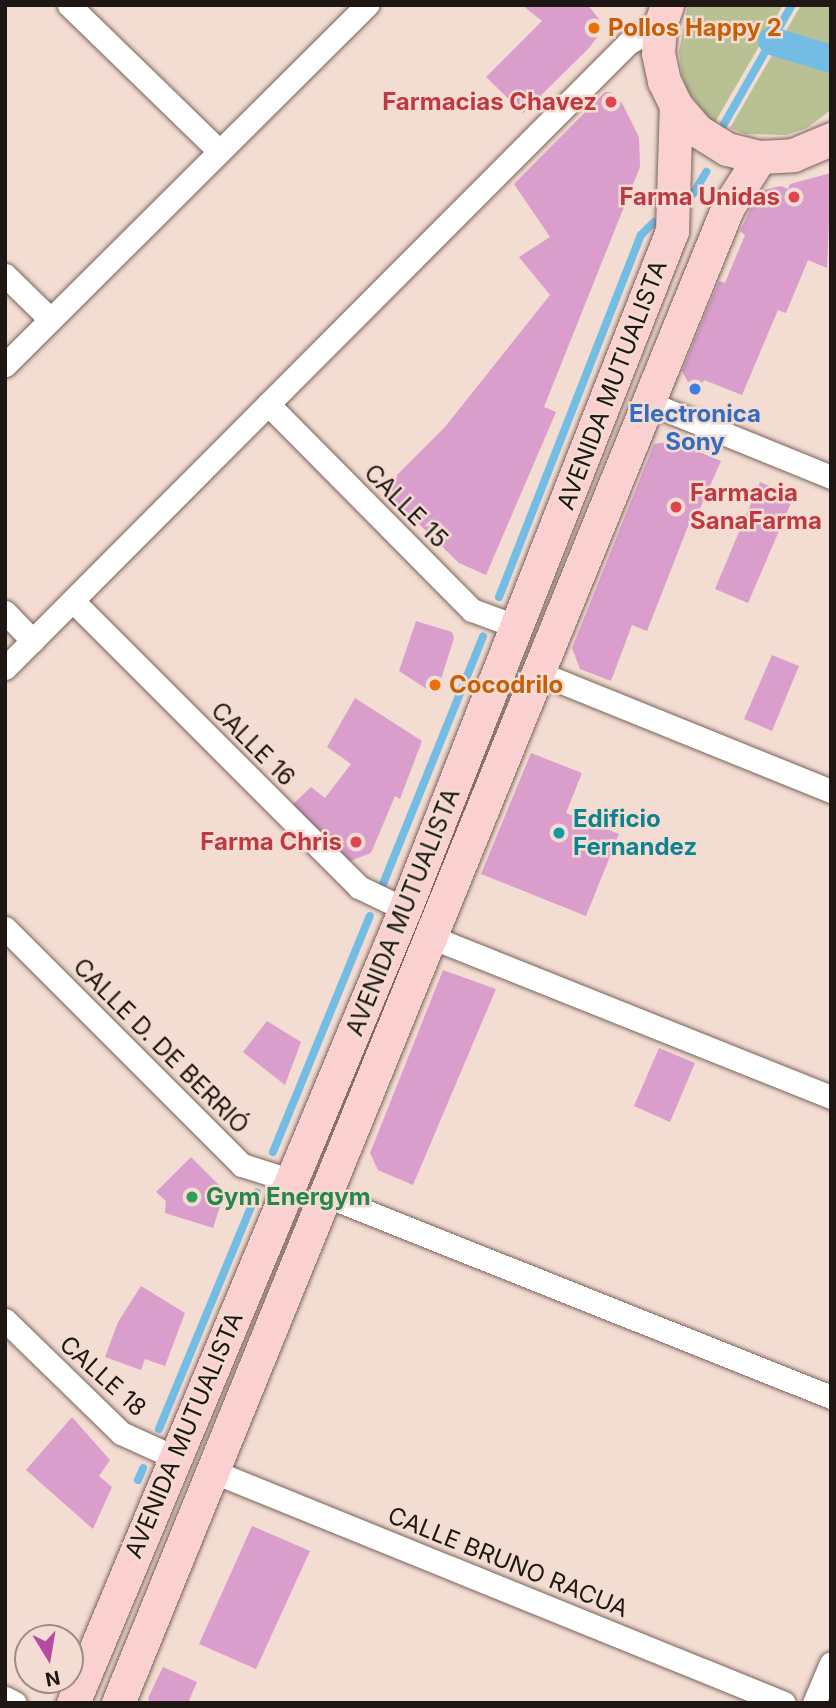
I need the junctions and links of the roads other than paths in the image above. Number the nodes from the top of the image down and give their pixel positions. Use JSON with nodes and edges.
{"nodes":[{"id":1,"x":69,"y":5,"type":"edge"},
{"id":2,"x":367,"y":5,"type":"edge"},
{"id":3,"x":663,"y":15,"type":"edge"},
{"id":4,"x":676,"y":106,"type":"junction"},
{"id":5,"x":831,"y":139,"type":"edge"},
{"id":6,"x":219,"y":151,"type":"junction"},
{"id":7,"x":760,"y":157,"type":"junction"},
{"id":8,"x":5,"y":275,"type":"edge"},
{"id":9,"x":50,"y":319,"type":"junction"},
{"id":10,"x":5,"y":365,"type":"edge"},
{"id":11,"x":649,"y":403,"type":"junction"},
{"id":12,"x":268,"y":404,"type":"junction"},
{"id":13,"x":831,"y":477,"type":"edge"},
{"id":14,"x":74,"y":602,"type":"junction"},
{"id":15,"x":5,"y":612,"type":"edge"},
{"id":16,"x":518,"y":627,"type":"junction"},
{"id":17,"x":33,"y":641,"type":"junction"},
{"id":18,"x":5,"y":668,"type":"edge"},
{"id":19,"x":539,"y":673,"type":"junction"},
{"id":20,"x":831,"y":791,"type":"edge"},
{"id":21,"x":405,"y":909,"type":"junction"},
{"id":22,"x":5,"y":928,"type":"edge"},
{"id":23,"x":431,"y":937,"type":"junction"},
{"id":24,"x":831,"y":1097,"type":"edge"},
{"id":25,"x":292,"y":1181,"type":"junction"},
{"id":26,"x":327,"y":1196,"type":"junction"},
{"id":27,"x":5,"y":1320,"type":"edge"},
{"id":28,"x":831,"y":1397,"type":"edge"},
{"id":29,"x":176,"y":1458,"type":"junction"},
{"id":30,"x":212,"y":1471,"type":"junction"},
{"id":31,"x":120,"y":1582,"type":"junction"},
{"id":32,"x":831,"y":1663,"type":"edge"},
{"id":33,"x":5,"y":1698,"type":"edge"},
{"id":34,"x":15,"y":1703,"type":"edge"},
{"id":35,"x":73,"y":1703,"type":"edge"},
{"id":36,"x":102,"y":1703,"type":"edge"},
{"id":37,"x":118,"y":1703,"type":"edge"},
{"id":38,"x":784,"y":1703,"type":"edge"},
{"id":39,"x":814,"y":1703,"type":"edge"}],
"edges":[{"from":1,"to":6,"type":"street"},
{"from":2,"to":6,"type":"street"},
{"from":3,"to":4,"type":"main road"},
{"from":3,"to":12,"type":"street"},
{"from":4,"to":7,"type":"main road"},
{"from":4,"to":16,"type":"main road","name":"AVENIDA MUTUALISTA"},
{"from":5,"to":7,"type":"main road"},
{"from":6,"to":9,"type":"street"},
{"from":7,"to":11,"type":"main road","name":"AVENIDA MUTUALISTA"},
{"from":8,"to":9,"type":"street"},
{"from":9,"to":10,"type":"street"},
{"from":11,"to":13,"type":"street"},
{"from":11,"to":19,"type":"main road","name":"AVENIDA MUTUALISTA"},
{"from":12,"to":14,"type":"street"},
{"from":12,"to":16,"type":"street","name":"CALLE 15"},
{"from":14,"to":17,"type":"street"},
{"from":14,"to":21,"type":"street","name":"CALLE 16"},
{"from":15,"to":17,"type":"street"},
{"from":16,"to":21,"type":"main road","name":"AVENIDA MUTUALISTA"},
{"from":17,"to":18,"type":"street"},
{"from":19,"to":20,"type":"street"},
{"from":19,"to":23,"type":"main road","name":"AVENIDA MUTUALISTA"},
{"from":21,"to":25,"type":"main road","name":"AVENIDA MUTUALISTA"},
{"from":22,"to":25,"type":"street","name":"CALLE D. DE BERRIÓ"},
{"from":23,"to":24,"type":"street"},
{"from":23,"to":26,"type":"main road","name":"AVENIDA MUTUALISTA"},
{"from":25,"to":29,"type":"main road","name":"AVENIDA MUTUALISTA"},
{"from":26,"to":28,"type":"street"},
{"from":26,"to":30,"type":"main road","name":"AVENIDA MUTUALISTA"},
{"from":27,"to":29,"type":"street","name":"CALLE 18"},
{"from":29,"to":31,"type":"main road","name":"AVENIDA MUTUALISTA"},
{"from":30,"to":37,"type":"main road","name":"AVENIDA MUTUALISTA"},
{"from":30,"to":38,"type":"street","name":"CALLE BRUNO RACUA"},
{"from":31,"to":35,"type":"main road","name":"AVENIDA MUTUALISTA"},
{"from":31,"to":36,"type":"main road"},
{"from":32,"to":39,"type":"street"},
{"from":33,"to":34,"type":"street"}]}
